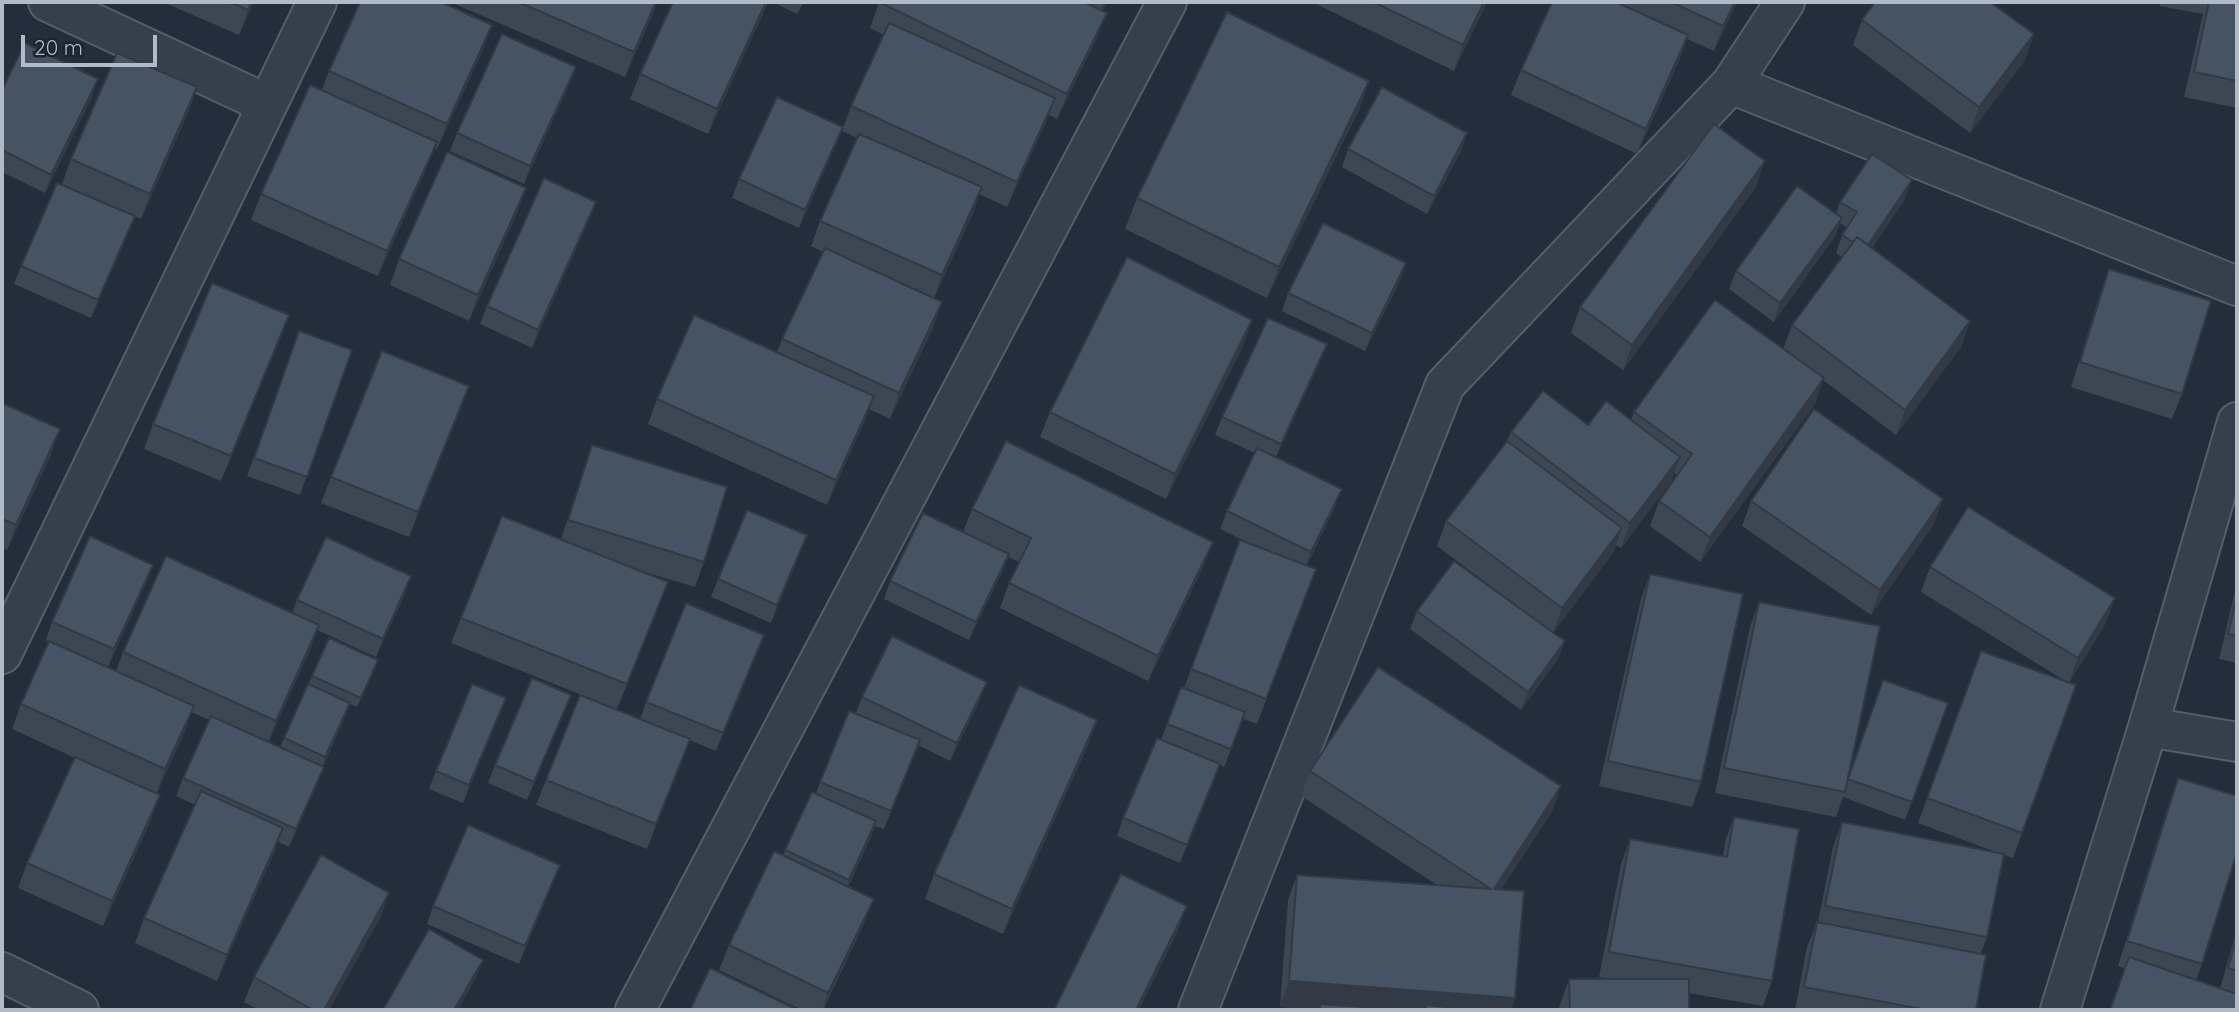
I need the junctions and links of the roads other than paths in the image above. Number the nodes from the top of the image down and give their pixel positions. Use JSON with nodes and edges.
{"nodes":[{"id":1,"x":48,"y":2,"type":"edge"},
{"id":2,"x":317,"y":2,"type":"edge"},
{"id":3,"x":1167,"y":2,"type":"edge"},
{"id":4,"x":1784,"y":2,"type":"edge"},
{"id":5,"x":1731,"y":84,"type":"junction"},
{"id":6,"x":267,"y":104,"type":"junction"},
{"id":7,"x":2237,"y":286,"type":"edge"},
{"id":8,"x":2237,"y":422,"type":"edge"},
{"id":9,"x":2,"y":654,"type":"edge"},
{"id":10,"x":2148,"y":727,"type":"junction"},
{"id":11,"x":2237,"y":741,"type":"edge"},
{"id":12,"x":2,"y":972,"type":"edge"},
{"id":13,"x":75,"y":1010,"type":"edge"},
{"id":14,"x":635,"y":1010,"type":"edge"},
{"id":15,"x":1198,"y":1010,"type":"edge"},
{"id":16,"x":2060,"y":1010,"type":"edge"}],
"edges":[{"from":1,"to":6,"type":"street"},
{"from":2,"to":6,"type":"street"},
{"from":3,"to":14,"type":"street"},
{"from":4,"to":5,"type":"street"},
{"from":5,"to":7,"type":"street"},
{"from":5,"to":15,"type":"street"},
{"from":6,"to":9,"type":"street"},
{"from":8,"to":10,"type":"street"},
{"from":10,"to":11,"type":"street"},
{"from":10,"to":16,"type":"street"},
{"from":12,"to":13,"type":"street"}]}
